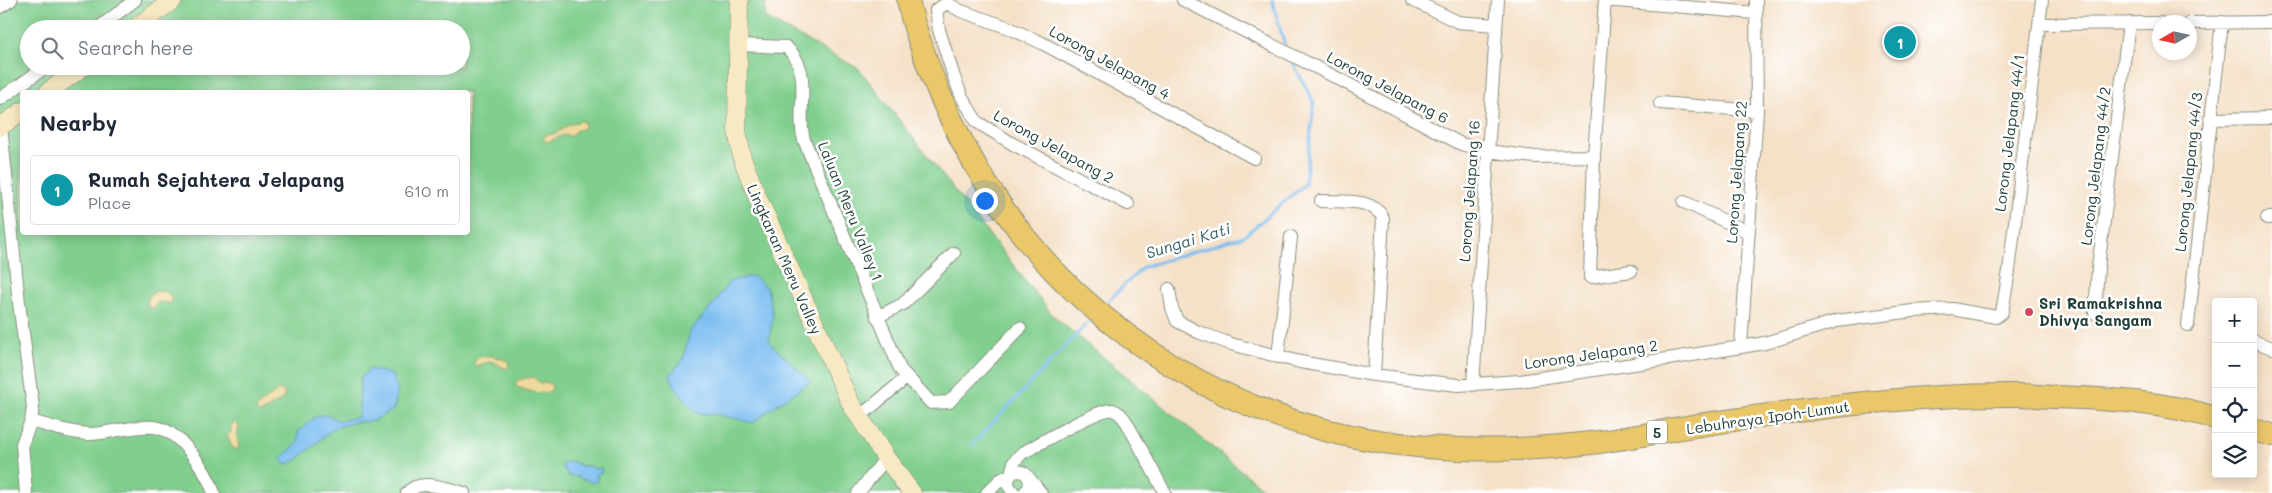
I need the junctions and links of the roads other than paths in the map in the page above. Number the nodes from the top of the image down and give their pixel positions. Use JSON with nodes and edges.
{"nodes":[{"id":1,"x":11,"y":0,"type":"edge"},
{"id":2,"x":135,"y":0,"type":"edge"},
{"id":3,"x":173,"y":0,"type":"edge"},
{"id":4,"x":740,"y":0,"type":"edge"},
{"id":5,"x":908,"y":0,"type":"edge"},
{"id":6,"x":915,"y":0,"type":"edge"},
{"id":7,"x":1183,"y":0,"type":"edge"},
{"id":8,"x":1412,"y":0,"type":"edge"},
{"id":9,"x":1498,"y":0,"type":"edge"},
{"id":10,"x":1605,"y":0,"type":"edge"},
{"id":11,"x":1756,"y":0,"type":"edge"},
{"id":12,"x":2042,"y":0,"type":"edge"},
{"id":13,"x":946,"y":1,"type":"edge"},
{"id":14,"x":0,"y":7,"type":"edge"},
{"id":15,"x":1755,"y":14,"type":"junction"},
{"id":16,"x":109,"y":20,"type":"edge"},
{"id":17,"x":146,"y":20,"type":"edge"},
{"id":18,"x":2197,"y":22,"type":"edge"},
{"id":19,"x":2222,"y":22,"type":"junction"},
{"id":20,"x":2272,"y":22,"type":"edge"},
{"id":21,"x":2130,"y":23,"type":"junction"},
{"id":22,"x":2152,"y":23,"type":"edge"},
{"id":23,"x":2039,"y":24,"type":"junction"},
{"id":24,"x":1496,"y":25,"type":"junction"},
{"id":25,"x":739,"y":45,"type":"junction"},
{"id":26,"x":924,"y":53,"type":"junction"},
{"id":27,"x":34,"y":75,"type":"edge"},
{"id":28,"x":59,"y":75,"type":"edge"},
{"id":29,"x":49,"y":90,"type":"edge"},
{"id":30,"x":0,"y":99,"type":"edge"},
{"id":31,"x":1660,"y":103,"type":"dead end"},
{"id":32,"x":1757,"y":111,"type":"junction"},
{"id":33,"x":20,"y":112,"type":"edge"},
{"id":34,"x":2272,"y":118,"type":"edge"},
{"id":35,"x":2210,"y":119,"type":"junction"},
{"id":36,"x":0,"y":127,"type":"edge"},
{"id":37,"x":1488,"y":151,"type":"junction"},
{"id":38,"x":1594,"y":156,"type":"junction"},
{"id":39,"x":1254,"y":158,"type":"dead end"},
{"id":40,"x":1321,"y":201,"type":"dead end"},
{"id":41,"x":1684,"y":202,"type":"dead end"},
{"id":42,"x":1128,"y":204,"type":"dead end"},
{"id":43,"x":1748,"y":232,"type":"junction"},
{"id":44,"x":1291,"y":237,"type":"dead end"},
{"id":45,"x":954,"y":253,"type":"dead end"},
{"id":46,"x":1631,"y":271,"type":"dead end"},
{"id":47,"x":2009,"y":271,"type":"joint"},
{"id":48,"x":1169,"y":289,"type":"dead end"},
{"id":49,"x":2095,"y":313,"type":"dead end"},
{"id":50,"x":878,"y":317,"type":"junction"},
{"id":51,"x":2188,"y":325,"type":"dead end"},
{"id":52,"x":1020,"y":328,"type":"dead end"},
{"id":53,"x":2257,"y":342,"type":"edge"},
{"id":54,"x":1741,"y":346,"type":"junction"},
{"id":55,"x":2272,"y":348,"type":"edge"},
{"id":56,"x":1278,"y":356,"type":"junction"},
{"id":57,"x":1374,"y":376,"type":"junction"},
{"id":58,"x":906,"y":378,"type":"junction"},
{"id":59,"x":1473,"y":385,"type":"junction"},
{"id":60,"x":2212,"y":417,"type":"edge"},
{"id":61,"x":858,"y":418,"type":"junction"},
{"id":62,"x":32,"y":421,"type":"junction"},
{"id":63,"x":2257,"y":431,"type":"edge"},
{"id":64,"x":2272,"y":435,"type":"edge"},
{"id":65,"x":1032,"y":449,"type":"junction"},
{"id":66,"x":886,"y":458,"type":"junction"},
{"id":67,"x":1011,"y":474,"type":"junction"},
{"id":68,"x":1029,"y":476,"type":"junction"},
{"id":69,"x":26,"y":493,"type":"edge"},
{"id":70,"x":214,"y":493,"type":"edge"},
{"id":71,"x":407,"y":493,"type":"edge"},
{"id":72,"x":464,"y":493,"type":"edge"},
{"id":73,"x":858,"y":493,"type":"edge"},
{"id":74,"x":912,"y":493,"type":"edge"},
{"id":75,"x":987,"y":493,"type":"edge"},
{"id":76,"x":1014,"y":493,"type":"edge"},
{"id":77,"x":1024,"y":493,"type":"edge"},
{"id":78,"x":1041,"y":493,"type":"edge"},
{"id":79,"x":1165,"y":493,"type":"edge"}],
"edges":[{"from":1,"to":14,"type":"street"},
{"from":2,"to":16,"type":"street"},
{"from":3,"to":17,"type":"street"},
{"from":4,"to":25,"type":"street","name":"Lingkaran Meru Valley"},
{"from":5,"to":26,"type":"highway","name":"Lebuhraya Ipoh-Lumut","number":"5"},
{"from":6,"to":26,"type":"highway","name":"Lebuhraya Ipoh-Lumut","number":"5"},
{"from":7,"to":37,"type":"street","name":"Lorong Jelapang 6"},
{"from":8,"to":24,"type":"street"},
{"from":9,"to":24,"type":"street","name":"Lorong Jelapang 16"},
{"from":10,"to":15,"type":"street"},
{"from":10,"to":38,"type":"street"},
{"from":11,"to":15,"type":"street","name":"Lorong Jelapang 22"},
{"from":12,"to":23,"type":"street","name":"Lorong Jelapang 44/1"},
{"from":13,"to":39,"type":"street","name":"Lorong Jelapang 4"},
{"from":13,"to":42,"type":"street","name":"Lorong Jelapang 2"},
{"from":15,"to":32,"type":"street","name":"Lorong Jelapang 22"},
{"from":18,"to":19,"type":"street"},
{"from":19,"to":20,"type":"street"},
{"from":19,"to":35,"type":"street","name":"Lorong Jelapang 44/3"},
{"from":21,"to":22,"type":"street"},
{"from":21,"to":23,"type":"street"},
{"from":21,"to":49,"type":"street","name":"Lorong Jelapang 44/2"},
{"from":23,"to":47,"type":"street","name":"Lorong Jelapang 44/1"},
{"from":24,"to":37,"type":"street","name":"Lorong Jelapang 16"},
{"from":25,"to":50,"type":"street","name":"Laluan Meru Valley 1"},
{"from":25,"to":61,"type":"street","name":"Lingkaran Meru Valley"},
{"from":26,"to":60,"type":"highway","name":"Lebuhraya Ipoh-Lumut","number":"5"},
{"from":27,"to":30,"type":"street"},
{"from":28,"to":29,"type":"street"},
{"from":31,"to":32,"type":"street"},
{"from":32,"to":43,"type":"street","name":"Lorong Jelapang 22"},
{"from":33,"to":36,"type":"street"},
{"from":34,"to":35,"type":"street"},
{"from":35,"to":51,"type":"street","name":"Lorong Jelapang 44/3"},
{"from":36,"to":62,"type":"street"},
{"from":37,"to":38,"type":"street","name":"Lorong Jelapang 6"},
{"from":37,"to":59,"type":"street","name":"Lorong Jelapang 16"},
{"from":38,"to":46,"type":"street"},
{"from":40,"to":57,"type":"street"},
{"from":41,"to":43,"type":"street"},
{"from":43,"to":54,"type":"street","name":"Lorong Jelapang 22"},
{"from":44,"to":56,"type":"street"},
{"from":45,"to":50,"type":"street"},
{"from":47,"to":54,"type":"street","name":"Lorong Jelapang 2"},
{"from":48,"to":56,"type":"street","name":"Lorong Jelapang 2"},
{"from":50,"to":58,"type":"street","name":"Laluan Meru Valley 1"},
{"from":52,"to":58,"type":"street","name":"Laluan Meru Valley 1"},
{"from":53,"to":55,"type":"street"},
{"from":54,"to":59,"type":"street","name":"Lorong Jelapang 2"},
{"from":56,"to":57,"type":"street","name":"Lorong Jelapang 2"},
{"from":57,"to":59,"type":"street","name":"Lorong Jelapang 2"},
{"from":58,"to":61,"type":"street"},
{"from":61,"to":66,"type":"street","name":"Lingkaran Meru Valley"},
{"from":62,"to":69,"type":"street"},
{"from":62,"to":70,"type":"street"},
{"from":63,"to":64,"type":"highway"},
{"from":65,"to":67,"type":"street"},
{"from":65,"to":68,"type":"street"},
{"from":65,"to":79,"type":"street"},
{"from":66,"to":73,"type":"street"},
{"from":66,"to":74,"type":"street","name":"Lingkaran Meru Valley"},
{"from":67,"to":68,"type":"street"},
{"from":67,"to":75,"type":"street"},
{"from":67,"to":76,"type":"street"},
{"from":68,"to":77,"type":"street"},
{"from":68,"to":78,"type":"street"},
{"from":71,"to":72,"type":"street"}]}
